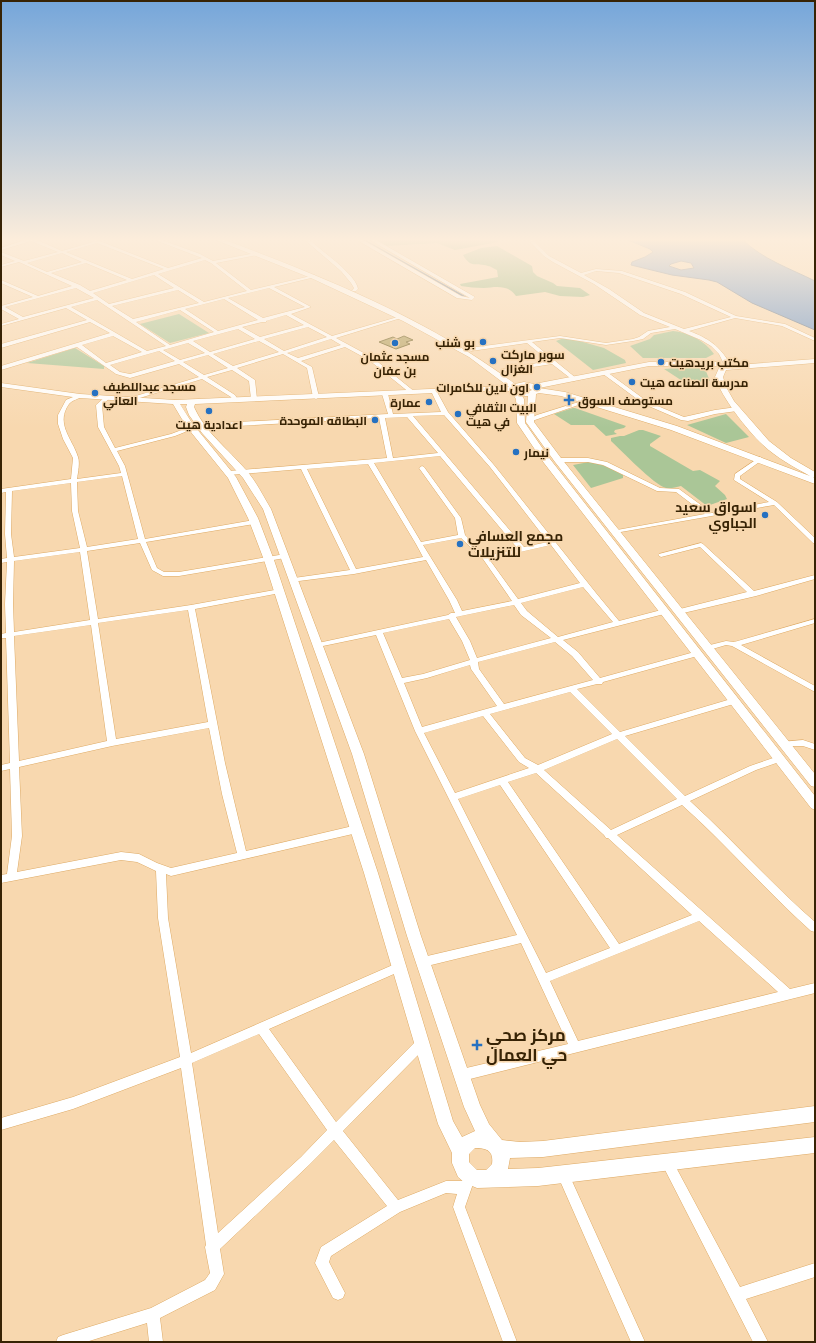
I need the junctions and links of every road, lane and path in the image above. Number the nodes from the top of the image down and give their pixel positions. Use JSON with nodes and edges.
{"nodes":[{"id":1,"x":17,"y":303,"type":"edge"},
{"id":2,"x":82,"y":303,"type":"edge"},
{"id":3,"x":106,"y":303,"type":"edge"},
{"id":4,"x":119,"y":303,"type":"edge"},
{"id":5,"x":209,"y":303,"type":"edge"},
{"id":6,"x":234,"y":303,"type":"edge"},
{"id":7,"x":301,"y":303,"type":"edge"},
{"id":8,"x":369,"y":303,"type":"edge"},
{"id":9,"x":379,"y":303,"type":"edge"},
{"id":10,"x":626,"y":303,"type":"edge"},
{"id":11,"x":704,"y":303,"type":"edge"},
{"id":12,"x":204,"y":304,"type":"joint"},
{"id":13,"x":110,"y":305,"type":"junction"},
{"id":14,"x":67,"y":307,"type":"junction"},
{"id":15,"x":180,"y":309,"type":"junction"},
{"id":16,"x":288,"y":314,"type":"junction"},
{"id":17,"x":399,"y":317,"type":"junction"},
{"id":18,"x":736,"y":317,"type":"junction"},
{"id":19,"x":23,"y":320,"type":"junction"},
{"id":20,"x":89,"y":321,"type":"junction"},
{"id":21,"x":132,"y":321,"type":"junction"},
{"id":22,"x":264,"y":321,"type":"junction"},
{"id":23,"x":308,"y":325,"type":"junction"},
{"id":24,"x":1,"y":326,"type":"edge"},
{"id":25,"x":240,"y":328,"type":"junction"},
{"id":26,"x":675,"y":328,"type":"junction"},
{"id":27,"x":683,"y":330,"type":"junction"},
{"id":28,"x":218,"y":333,"type":"junction"},
{"id":29,"x":113,"y":334,"type":"junction"},
{"id":30,"x":332,"y":338,"type":"junction"},
{"id":31,"x":260,"y":340,"type":"junction"},
{"id":32,"x":815,"y":340,"type":"edge"},
{"id":33,"x":189,"y":341,"type":"junction"},
{"id":34,"x":528,"y":341,"type":"junction"},
{"id":35,"x":78,"y":345,"type":"junction"},
{"id":36,"x":345,"y":345,"type":"junction"},
{"id":37,"x":1,"y":346,"type":"edge"},
{"id":38,"x":169,"y":346,"type":"junction"},
{"id":39,"x":159,"y":349,"type":"junction"},
{"id":40,"x":471,"y":349,"type":"junction"},
{"id":41,"x":146,"y":353,"type":"junction"},
{"id":42,"x":283,"y":353,"type":"junction"},
{"id":43,"x":210,"y":354,"type":"junction"},
{"id":44,"x":723,"y":355,"type":"junction"},
{"id":45,"x":298,"y":360,"type":"junction"},
{"id":46,"x":815,"y":361,"type":"edge"},
{"id":47,"x":180,"y":362,"type":"junction"},
{"id":48,"x":553,"y":362,"type":"junction"},
{"id":49,"x":107,"y":364,"type":"junction"},
{"id":50,"x":722,"y":366,"type":"junction"},
{"id":51,"x":1,"y":368,"type":"edge"},
{"id":52,"x":232,"y":368,"type":"junction"},
{"id":53,"x":503,"y":371,"type":"junction"},
{"id":54,"x":605,"y":373,"type":"junction"},
{"id":55,"x":203,"y":377,"type":"junction"},
{"id":56,"x":574,"y":379,"type":"junction"},
{"id":57,"x":2,"y":386,"type":"edge"},
{"id":58,"x":517,"y":388,"type":"junction"},
{"id":59,"x":534,"y":390,"type":"junction"},
{"id":60,"x":434,"y":391,"type":"junction"},
{"id":61,"x":412,"y":392,"type":"junction"},
{"id":62,"x":385,"y":394,"type":"junction"},
{"id":63,"x":80,"y":396,"type":"junction"},
{"id":64,"x":108,"y":397,"type":"junction"},
{"id":65,"x":316,"y":397,"type":"junction"},
{"id":66,"x":131,"y":399,"type":"junction"},
{"id":67,"x":235,"y":400,"type":"junction"},
{"id":68,"x":254,"y":400,"type":"junction"},
{"id":69,"x":587,"y":401,"type":"junction"},
{"id":70,"x":175,"y":402,"type":"junction"},
{"id":71,"x":192,"y":402,"type":"junction"},
{"id":72,"x":737,"y":409,"type":"junction"},
{"id":73,"x":445,"y":414,"type":"junction"},
{"id":74,"x":409,"y":415,"type":"junction"},
{"id":75,"x":391,"y":416,"type":"junction"},
{"id":76,"x":382,"y":417,"type":"junction"},
{"id":77,"x":685,"y":419,"type":"junction"},
{"id":78,"x":530,"y":420,"type":"junction"},
{"id":79,"x":196,"y":427,"type":"junction"},
{"id":80,"x":674,"y":428,"type":"junction"},
{"id":81,"x":772,"y":449,"type":"junction"},
{"id":82,"x":113,"y":450,"type":"junction"},
{"id":83,"x":442,"y":454,"type":"junction"},
{"id":84,"x":757,"y":458,"type":"junction"},
{"id":85,"x":390,"y":460,"type":"junction"},
{"id":86,"x":558,"y":460,"type":"junction"},
{"id":87,"x":370,"y":462,"type":"junction"},
{"id":88,"x":797,"y":465,"type":"junction"},
{"id":89,"x":303,"y":467,"type":"junction"},
{"id":90,"x":422,"y":468,"type":"dead end"},
{"id":91,"x":785,"y":470,"type":"junction"},
{"id":92,"x":242,"y":471,"type":"junction"},
{"id":93,"x":228,"y":473,"type":"junction"},
{"id":94,"x":124,"y":474,"type":"junction"},
{"id":95,"x":815,"y":475,"type":"edge"},
{"id":96,"x":74,"y":481,"type":"junction"},
{"id":97,"x":815,"y":481,"type":"edge"},
{"id":98,"x":5,"y":490,"type":"edge"},
{"id":99,"x":776,"y":503,"type":"junction"},
{"id":100,"x":711,"y":515,"type":"junction"},
{"id":101,"x":254,"y":522,"type":"junction"},
{"id":102,"x":617,"y":532,"type":"junction"},
{"id":103,"x":462,"y":536,"type":"junction"},
{"id":104,"x":143,"y":540,"type":"junction"},
{"id":105,"x":815,"y":542,"type":"edge"},
{"id":106,"x":552,"y":543,"type":"junction"},
{"id":107,"x":419,"y":544,"type":"junction"},
{"id":108,"x":84,"y":548,"type":"junction"},
{"id":109,"x":522,"y":549,"type":"junction"},
{"id":110,"x":661,"y":555,"type":"dead end"},
{"id":111,"x":285,"y":556,"type":"junction"},
{"id":112,"x":427,"y":558,"type":"junction"},
{"id":113,"x":485,"y":558,"type":"junction"},
{"id":114,"x":11,"y":560,"type":"junction"},
{"id":115,"x":269,"y":560,"type":"junction"},
{"id":116,"x":1,"y":561,"type":"edge"},
{"id":117,"x":354,"y":572,"type":"junction"},
{"id":118,"x":815,"y":577,"type":"edge"},
{"id":119,"x":294,"y":580,"type":"junction"},
{"id":120,"x":584,"y":584,"type":"junction"},
{"id":121,"x":280,"y":591,"type":"junction"},
{"id":122,"x":754,"y":594,"type":"junction"},
{"id":123,"x":516,"y":602,"type":"junction"},
{"id":124,"x":191,"y":607,"type":"junction"},
{"id":125,"x":666,"y":611,"type":"junction"},
{"id":126,"x":680,"y":612,"type":"junction"},
{"id":127,"x":455,"y":614,"type":"junction"},
{"id":128,"x":815,"y":621,"type":"edge"},
{"id":129,"x":93,"y":622,"type":"junction"},
{"id":130,"x":618,"y":624,"type":"junction"},
{"id":131,"x":379,"y":632,"type":"junction"},
{"id":132,"x":10,"y":634,"type":"junction"},
{"id":133,"x":1,"y":636,"type":"edge"},
{"id":134,"x":558,"y":640,"type":"junction"},
{"id":135,"x":734,"y":644,"type":"junction"},
{"id":136,"x":318,"y":645,"type":"junction"},
{"id":137,"x":709,"y":648,"type":"junction"},
{"id":138,"x":698,"y":653,"type":"junction"},
{"id":139,"x":474,"y":662,"type":"junction"},
{"id":140,"x":399,"y":681,"type":"junction"},
{"id":141,"x":599,"y":682,"type":"junction"},
{"id":142,"x":572,"y":689,"type":"junction"},
{"id":143,"x":815,"y":689,"type":"edge"},
{"id":144,"x":734,"y":700,"type":"junction"},
{"id":145,"x":502,"y":708,"type":"junction"},
{"id":146,"x":485,"y":713,"type":"junction"},
{"id":147,"x":213,"y":724,"type":"junction"},
{"id":148,"x":419,"y":731,"type":"junction"},
{"id":149,"x":618,"y":735,"type":"junction"},
{"id":150,"x":112,"y":744,"type":"junction"},
{"id":151,"x":784,"y":744,"type":"junction"},
{"id":152,"x":815,"y":747,"type":"edge"},
{"id":153,"x":779,"y":759,"type":"junction"},
{"id":154,"x":15,"y":764,"type":"junction"},
{"id":155,"x":801,"y":765,"type":"junction"},
{"id":156,"x":786,"y":767,"type":"junction"},
{"id":157,"x":1,"y":768,"type":"edge"},
{"id":158,"x":537,"y":769,"type":"junction"},
{"id":159,"x":502,"y":781,"type":"junction"},
{"id":160,"x":815,"y":783,"type":"edge"},
{"id":161,"x":453,"y":798,"type":"junction"},
{"id":162,"x":683,"y":800,"type":"junction"},
{"id":163,"x":815,"y":805,"type":"edge"},
{"id":164,"x":357,"y":829,"type":"junction"},
{"id":165,"x":609,"y":835,"type":"junction"},
{"id":166,"x":242,"y":855,"type":"junction"},
{"id":167,"x":161,"y":869,"type":"junction"},
{"id":168,"x":11,"y":877,"type":"junction"},
{"id":169,"x":1,"y":879,"type":"edge"},
{"id":170,"x":700,"y":916,"type":"junction"},
{"id":171,"x":815,"y":928,"type":"edge"},
{"id":172,"x":524,"y":938,"type":"junction"},
{"id":173,"x":617,"y":950,"type":"junction"},
{"id":174,"x":423,"y":962,"type":"junction"},
{"id":175,"x":399,"y":967,"type":"junction"},
{"id":176,"x":544,"y":979,"type":"junction"},
{"id":177,"x":815,"y":988,"type":"edge"},
{"id":178,"x":789,"y":995,"type":"junction"},
{"id":179,"x":261,"y":1027,"type":"junction"},
{"id":180,"x":422,"y":1043,"type":"junction"},
{"id":181,"x":576,"y":1047,"type":"junction"},
{"id":182,"x":186,"y":1060,"type":"junction"},
{"id":183,"x":462,"y":1075,"type":"junction"},
{"id":184,"x":815,"y":1114,"type":"edge"},
{"id":185,"x":1,"y":1124,"type":"edge"},
{"id":186,"x":334,"y":1131,"type":"junction"},
{"id":187,"x":815,"y":1144,"type":"edge"},
{"id":188,"x":495,"y":1146,"type":"junction"},
{"id":189,"x":461,"y":1152,"type":"junction"},
{"id":190,"x":667,"y":1162,"type":"junction"},
{"id":191,"x":563,"y":1174,"type":"junction"},
{"id":192,"x":490,"y":1178,"type":"junction"},
{"id":193,"x":468,"y":1183,"type":"junction"},
{"id":194,"x":396,"y":1207,"type":"junction"},
{"id":195,"x":212,"y":1247,"type":"junction"},
{"id":196,"x":815,"y":1270,"type":"edge"},
{"id":197,"x":338,"y":1293,"type":"dead end"},
{"id":198,"x":736,"y":1295,"type":"junction"},
{"id":199,"x":153,"y":1314,"type":"junction"},
{"id":200,"x":63,"y":1342,"type":"edge"},
{"id":201,"x":156,"y":1342,"type":"edge"},
{"id":202,"x":510,"y":1342,"type":"edge"},
{"id":203,"x":638,"y":1342,"type":"edge"},
{"id":204,"x":761,"y":1342,"type":"edge"}],
"edges":[{"from":1,"to":19,"type":"street"},
{"from":2,"to":14,"type":"street"},
{"from":3,"to":13,"type":"street"},
{"from":4,"to":13,"type":"street"},
{"from":5,"to":12,"type":"street"},
{"from":6,"to":22,"type":"street"},
{"from":7,"to":16,"type":"street"},
{"from":8,"to":17,"type":"street"},
{"from":9,"to":40,"type":"street"},
{"from":10,"to":26,"type":"street"},
{"from":11,"to":18,"type":"street"},
{"from":12,"to":15,"type":"street"},
{"from":13,"to":21,"type":"street"},
{"from":14,"to":19,"type":"street"},
{"from":14,"to":20,"type":"street"},
{"from":15,"to":21,"type":"street"},
{"from":15,"to":28,"type":"street"},
{"from":16,"to":22,"type":"street"},
{"from":16,"to":23,"type":"street"},
{"from":17,"to":30,"type":"street"},
{"from":17,"to":58,"type":"street"},
{"from":18,"to":27,"type":"street"},
{"from":18,"to":32,"type":"street"},
{"from":19,"to":24,"type":"street"},
{"from":20,"to":29,"type":"street"},
{"from":20,"to":37,"type":"street"},
{"from":21,"to":38,"type":"street"},
{"from":22,"to":25,"type":"street"},
{"from":23,"to":30,"type":"street"},
{"from":23,"to":31,"type":"street"},
{"from":25,"to":28,"type":"street"},
{"from":25,"to":31,"type":"street"},
{"from":26,"to":27,"type":"street"},
{"from":26,"to":34,"type":"street"},
{"from":27,"to":44,"type":"street"},
{"from":28,"to":33,"type":"street"},
{"from":29,"to":35,"type":"street"},
{"from":29,"to":41,"type":"street"},
{"from":30,"to":36,"type":"street"},
{"from":30,"to":42,"type":"street"},
{"from":31,"to":42,"type":"street"},
{"from":31,"to":43,"type":"street"},
{"from":33,"to":38,"type":"street"},
{"from":33,"to":43,"type":"street"},
{"from":34,"to":40,"type":"street"},
{"from":34,"to":48,"type":"street"},
{"from":35,"to":49,"type":"street"},
{"from":35,"to":51,"type":"street"},
{"from":36,"to":45,"type":"street"},
{"from":36,"to":61,"type":"street"},
{"from":38,"to":39,"type":"street"},
{"from":39,"to":41,"type":"street"},
{"from":39,"to":47,"type":"street"},
{"from":40,"to":53,"type":"street"},
{"from":41,"to":49,"type":"street"},
{"from":42,"to":45,"type":"street"},
{"from":42,"to":52,"type":"street"},
{"from":43,"to":47,"type":"street"},
{"from":43,"to":52,"type":"street"},
{"from":44,"to":50,"type":"street"},
{"from":44,"to":50,"type":"street"},
{"from":45,"to":65,"type":"street"},
{"from":46,"to":50,"type":"street"},
{"from":47,"to":49,"type":"street"},
{"from":47,"to":55,"type":"street"},
{"from":48,"to":53,"type":"street"},
{"from":48,"to":56,"type":"street"},
{"from":50,"to":54,"type":"street"},
{"from":50,"to":72,"type":"street"},
{"from":52,"to":55,"type":"street"},
{"from":52,"to":68,"type":"street"},
{"from":53,"to":58,"type":"street"},
{"from":54,"to":56,"type":"street"},
{"from":54,"to":77,"type":"street"},
{"from":55,"to":66,"type":"street"},
{"from":55,"to":67,"type":"street"},
{"from":56,"to":59,"type":"street"},
{"from":57,"to":63,"type":"street"},
{"from":58,"to":59,"type":"street"},
{"from":58,"to":60,"type":"street"},
{"from":58,"to":125,"type":"street"},
{"from":59,"to":69,"type":"street"},
{"from":59,"to":78,"type":"street"},
{"from":60,"to":61,"type":"street"},
{"from":60,"to":73,"type":"street"},
{"from":61,"to":62,"type":"street"},
{"from":62,"to":65,"type":"street"},
{"from":62,"to":75,"type":"street"},
{"from":63,"to":64,"type":"street"},
{"from":63,"to":96,"type":"street"},
{"from":64,"to":66,"type":"street"},
{"from":64,"to":82,"type":"street"},
{"from":65,"to":68,"type":"street"},
{"from":66,"to":70,"type":"street"},
{"from":67,"to":68,"type":"street"},
{"from":67,"to":71,"type":"street"},
{"from":69,"to":78,"type":"street"},
{"from":69,"to":80,"type":"street"},
{"from":70,"to":71,"type":"street"},
{"from":70,"to":79,"type":"street"},
{"from":71,"to":79,"type":"street"},
{"from":72,"to":77,"type":"street"},
{"from":72,"to":81,"type":"street"},
{"from":73,"to":74,"type":"street"},
{"from":73,"to":106,"type":"street"},
{"from":74,"to":75,"type":"street"},
{"from":74,"to":83,"type":"street"},
{"from":75,"to":76,"type":"street"},
{"from":76,"to":79,"type":"street"},
{"from":76,"to":85,"type":"street"},
{"from":77,"to":80,"type":"street"},
{"from":78,"to":86,"type":"street"},
{"from":79,"to":82,"type":"street"},
{"from":79,"to":92,"type":"street"},
{"from":79,"to":93,"type":"street"},
{"from":80,"to":84,"type":"street"},
{"from":81,"to":84,"type":"street"},
{"from":81,"to":88,"type":"street"},
{"from":82,"to":94,"type":"street"},
{"from":83,"to":85,"type":"street"},
{"from":83,"to":109,"type":"street"},
{"from":84,"to":91,"type":"street"},
{"from":84,"to":99,"type":"street"},
{"from":85,"to":87,"type":"street"},
{"from":86,"to":100,"type":"street"},
{"from":86,"to":102,"type":"street"},
{"from":87,"to":89,"type":"street"},
{"from":87,"to":107,"type":"street"},
{"from":88,"to":91,"type":"street"},
{"from":88,"to":95,"type":"street"},
{"from":89,"to":92,"type":"street"},
{"from":89,"to":117,"type":"street"},
{"from":90,"to":103,"type":"street"},
{"from":91,"to":97,"type":"street"},
{"from":92,"to":93,"type":"street"},
{"from":92,"to":111,"type":"street"},
{"from":93,"to":101,"type":"street"},
{"from":94,"to":96,"type":"street"},
{"from":94,"to":104,"type":"street"},
{"from":96,"to":98,"type":"street"},
{"from":96,"to":108,"type":"street"},
{"from":98,"to":114,"type":"street"},
{"from":99,"to":100,"type":"street"},
{"from":99,"to":105,"type":"street"},
{"from":100,"to":102,"type":"street"},
{"from":101,"to":104,"type":"street"},
{"from":101,"to":115,"type":"street"},
{"from":102,"to":126,"type":"street"},
{"from":103,"to":107,"type":"street"},
{"from":103,"to":113,"type":"street"},
{"from":104,"to":108,"type":"street"},
{"from":104,"to":115,"type":"street"},
{"from":106,"to":109,"type":"street"},
{"from":106,"to":120,"type":"street"},
{"from":107,"to":112,"type":"street"},
{"from":108,"to":114,"type":"street"},
{"from":108,"to":129,"type":"street"},
{"from":109,"to":113,"type":"street"},
{"from":110,"to":122,"type":"street"},
{"from":111,"to":115,"type":"street"},
{"from":111,"to":119,"type":"street"},
{"from":112,"to":117,"type":"street"},
{"from":112,"to":127,"type":"street"},
{"from":113,"to":123,"type":"street"},
{"from":114,"to":116,"type":"street"},
{"from":114,"to":132,"type":"street"},
{"from":115,"to":121,"type":"street"},
{"from":117,"to":119,"type":"street"},
{"from":118,"to":122,"type":"street"},
{"from":119,"to":136,"type":"street"},
{"from":120,"to":123,"type":"street"},
{"from":120,"to":130,"type":"street"},
{"from":121,"to":124,"type":"street"},
{"from":121,"to":164,"type":"street"},
{"from":122,"to":126,"type":"street"},
{"from":123,"to":127,"type":"street"},
{"from":123,"to":134,"type":"street"},
{"from":124,"to":129,"type":"street"},
{"from":124,"to":147,"type":"street"},
{"from":125,"to":130,"type":"street"},
{"from":125,"to":138,"type":"street"},
{"from":126,"to":137,"type":"street"},
{"from":127,"to":131,"type":"street"},
{"from":127,"to":139,"type":"street"},
{"from":128,"to":135,"type":"street"},
{"from":129,"to":132,"type":"street"},
{"from":129,"to":150,"type":"street"},
{"from":130,"to":134,"type":"street"},
{"from":131,"to":136,"type":"street"},
{"from":131,"to":140,"type":"street"},
{"from":132,"to":133,"type":"street"},
{"from":132,"to":154,"type":"street"},
{"from":134,"to":139,"type":"street"},
{"from":134,"to":141,"type":"street"},
{"from":135,"to":137,"type":"street"},
{"from":135,"to":143,"type":"street"},
{"from":136,"to":174,"type":"street"},
{"from":137,"to":151,"type":"street"},
{"from":138,"to":141,"type":"street"},
{"from":138,"to":144,"type":"street"},
{"from":139,"to":140,"type":"street"},
{"from":139,"to":145,"type":"street"},
{"from":140,"to":148,"type":"street"},
{"from":141,"to":142,"type":"street"},
{"from":142,"to":145,"type":"street"},
{"from":142,"to":149,"type":"street"},
{"from":144,"to":149,"type":"street"},
{"from":144,"to":153,"type":"street"},
{"from":145,"to":146,"type":"street"},
{"from":146,"to":148,"type":"street"},
{"from":146,"to":158,"type":"street"},
{"from":147,"to":150,"type":"street"},
{"from":147,"to":166,"type":"street"},
{"from":148,"to":161,"type":"street"},
{"from":149,"to":158,"type":"street"},
{"from":149,"to":162,"type":"street"},
{"from":150,"to":154,"type":"street"},
{"from":151,"to":152,"type":"street"},
{"from":151,"to":155,"type":"street"},
{"from":153,"to":156,"type":"street"},
{"from":153,"to":162,"type":"street"},
{"from":154,"to":157,"type":"street"},
{"from":154,"to":168,"type":"street"},
{"from":155,"to":156,"type":"street"},
{"from":155,"to":160,"type":"street"},
{"from":156,"to":163,"type":"street"},
{"from":158,"to":159,"type":"street"},
{"from":158,"to":165,"type":"street"},
{"from":159,"to":161,"type":"street"},
{"from":159,"to":173,"type":"street"},
{"from":161,"to":172,"type":"street"},
{"from":162,"to":165,"type":"street"},
{"from":162,"to":171,"type":"street"},
{"from":164,"to":166,"type":"street"},
{"from":164,"to":175,"type":"street"},
{"from":165,"to":170,"type":"street"},
{"from":166,"to":167,"type":"street"},
{"from":167,"to":168,"type":"street"},
{"from":167,"to":182,"type":"street"},
{"from":168,"to":169,"type":"street"},
{"from":170,"to":173,"type":"street"},
{"from":170,"to":178,"type":"street"},
{"from":172,"to":174,"type":"street"},
{"from":172,"to":176,"type":"street"},
{"from":173,"to":176,"type":"street"},
{"from":174,"to":183,"type":"street"},
{"from":175,"to":179,"type":"street"},
{"from":175,"to":180,"type":"street"},
{"from":176,"to":181,"type":"street"},
{"from":177,"to":178,"type":"street"},
{"from":178,"to":181,"type":"street"},
{"from":179,"to":182,"type":"street"},
{"from":179,"to":186,"type":"street"},
{"from":180,"to":186,"type":"street"},
{"from":180,"to":189,"type":"street"},
{"from":181,"to":183,"type":"street"},
{"from":182,"to":185,"type":"street"},
{"from":182,"to":195,"type":"street"},
{"from":183,"to":188,"type":"street"},
{"from":184,"to":188,"type":"street"},
{"from":186,"to":194,"type":"street"},
{"from":186,"to":195,"type":"street"},
{"from":187,"to":190,"type":"street"},
{"from":188,"to":189,"type":"street"},
{"from":188,"to":192,"type":"street"},
{"from":189,"to":193,"type":"street"},
{"from":190,"to":191,"type":"street"},
{"from":190,"to":198,"type":"street"},
{"from":191,"to":192,"type":"street"},
{"from":191,"to":203,"type":"street"},
{"from":192,"to":193,"type":"street"},
{"from":193,"to":194,"type":"street"},
{"from":193,"to":202,"type":"street"},
{"from":194,"to":197,"type":"street"},
{"from":195,"to":199,"type":"street"},
{"from":196,"to":198,"type":"street"},
{"from":198,"to":204,"type":"street"},
{"from":199,"to":200,"type":"street"},
{"from":199,"to":201,"type":"street"}]}
